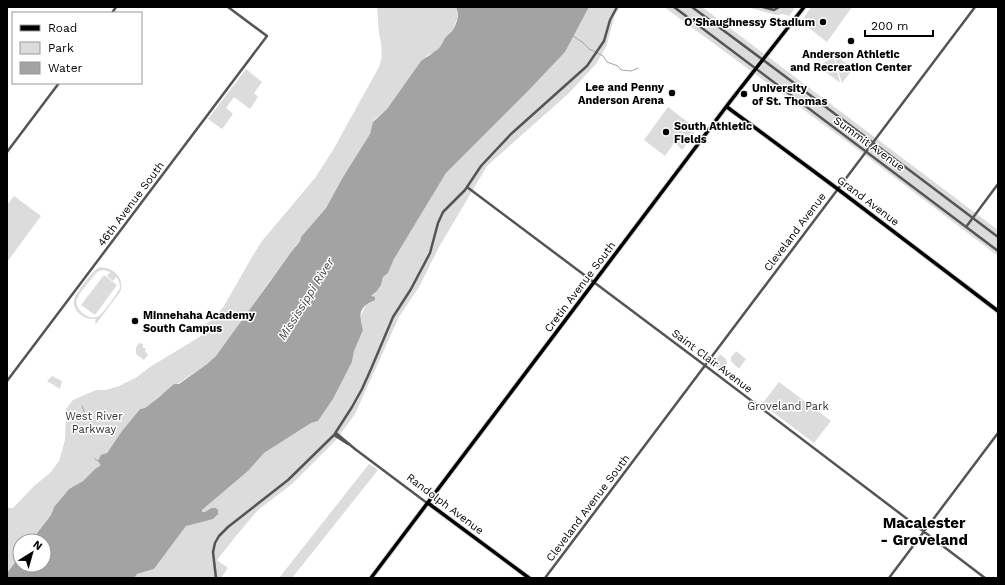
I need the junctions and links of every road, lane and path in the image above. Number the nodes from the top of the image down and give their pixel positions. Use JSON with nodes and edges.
{"nodes":[{"id":1,"x":228,"y":7,"type":"edge"},
{"id":2,"x":617,"y":7,"type":"edge"},
{"id":3,"x":674,"y":7,"type":"edge"},
{"id":4,"x":692,"y":7,"type":"edge"},
{"id":5,"x":763,"y":7,"type":"edge"},
{"id":6,"x":779,"y":7,"type":"edge"},
{"id":7,"x":804,"y":7,"type":"edge"},
{"id":8,"x":975,"y":7,"type":"edge"},
{"id":9,"x":764,"y":60,"type":"junction"},
{"id":10,"x":756,"y":69,"type":"junction"},
{"id":11,"x":58,"y":84,"type":"edge"},
{"id":12,"x":727,"y":107,"type":"junction"},
{"id":13,"x":873,"y":142,"type":"junction"},
{"id":14,"x":7,"y":152,"type":"edge"},
{"id":15,"x":866,"y":152,"type":"junction"},
{"id":16,"x":998,"y":184,"type":"edge"},
{"id":17,"x":467,"y":187,"type":"junction"},
{"id":18,"x":838,"y":189,"type":"junction"},
{"id":19,"x":973,"y":217,"type":"junction"},
{"id":20,"x":966,"y":227,"type":"junction"},
{"id":21,"x":998,"y":237,"type":"edge"},
{"id":22,"x":998,"y":251,"type":"edge"},
{"id":23,"x":595,"y":282,"type":"junction"},
{"id":24,"x":998,"y":311,"type":"edge"},
{"id":25,"x":705,"y":365,"type":"junction"},
{"id":26,"x":7,"y":382,"type":"edge"},
{"id":27,"x":998,"y":433,"type":"edge"},
{"id":28,"x":335,"y":434,"type":"junction"},
{"id":29,"x":643,"y":448,"type":"joint"},
{"id":30,"x":428,"y":503,"type":"junction"},
{"id":31,"x":924,"y":532,"type":"junction"},
{"id":32,"x":216,"y":578,"type":"edge"},
{"id":33,"x":372,"y":578,"type":"edge"},
{"id":34,"x":528,"y":578,"type":"edge"},
{"id":35,"x":545,"y":578,"type":"edge"},
{"id":36,"x":889,"y":578,"type":"edge"},
{"id":37,"x":985,"y":578,"type":"edge"}],
"edges":[{"from":1,"to":26,"type":"street","name":"46th Avenue South"},
{"from":2,"to":17,"type":"street"},
{"from":3,"to":10,"type":"street","name":"Summit Avenue"},
{"from":4,"to":9,"type":"street","name":"Summit Avenue"},
{"from":5,"to":6,"type":"street"},
{"from":7,"to":9,"type":"main road","name":"Cretin Avenue South"},
{"from":8,"to":13,"type":"street","name":"Cleveland Avenue"},
{"from":9,"to":10,"type":"main road","name":"Cretin Avenue South"},
{"from":9,"to":13,"type":"street","name":"Summit Avenue"},
{"from":10,"to":12,"type":"main road","name":"Cretin Avenue South"},
{"from":10,"to":15,"type":"street","name":"Summit Avenue"},
{"from":11,"to":14,"type":"street"},
{"from":12,"to":18,"type":"main road","name":"Grand Avenue"},
{"from":12,"to":23,"type":"main road","name":"Cretin Avenue South"},
{"from":13,"to":15,"type":"street","name":"Cleveland Avenue"},
{"from":13,"to":19,"type":"street","name":"Summit Avenue"},
{"from":15,"to":18,"type":"street","name":"Cleveland Avenue"},
{"from":15,"to":20,"type":"street","name":"Summit Avenue"},
{"from":16,"to":19,"type":"street"},
{"from":17,"to":23,"type":"street","name":"Saint Clair Avenue"},
{"from":17,"to":28,"type":"street"},
{"from":18,"to":24,"type":"main road","name":"Grand Avenue"},
{"from":18,"to":25,"type":"street","name":"Cleveland Avenue"},
{"from":19,"to":20,"type":"street"},
{"from":19,"to":21,"type":"street","name":"Summit Avenue"},
{"from":20,"to":22,"type":"street","name":"Summit Avenue"},
{"from":23,"to":25,"type":"street","name":"Saint Clair Avenue"},
{"from":23,"to":30,"type":"main road","name":"Cretin Avenue South"},
{"from":25,"to":29,"type":"street","name":"Cleveland Avenue"},
{"from":25,"to":31,"type":"street","name":"Saint Clair Avenue"},
{"from":27,"to":31,"type":"street"},
{"from":28,"to":30,"type":"street","name":"Randolph Avenue"},
{"from":28,"to":32,"type":"street"},
{"from":29,"to":35,"type":"street","name":"Cleveland Avenue South"},
{"from":30,"to":33,"type":"main road","name":"Cretin Avenue South"},
{"from":30,"to":34,"type":"main road","name":"Randolph Avenue"},
{"from":31,"to":36,"type":"street"},
{"from":31,"to":37,"type":"street","name":"Saint Clair Avenue"}]}
